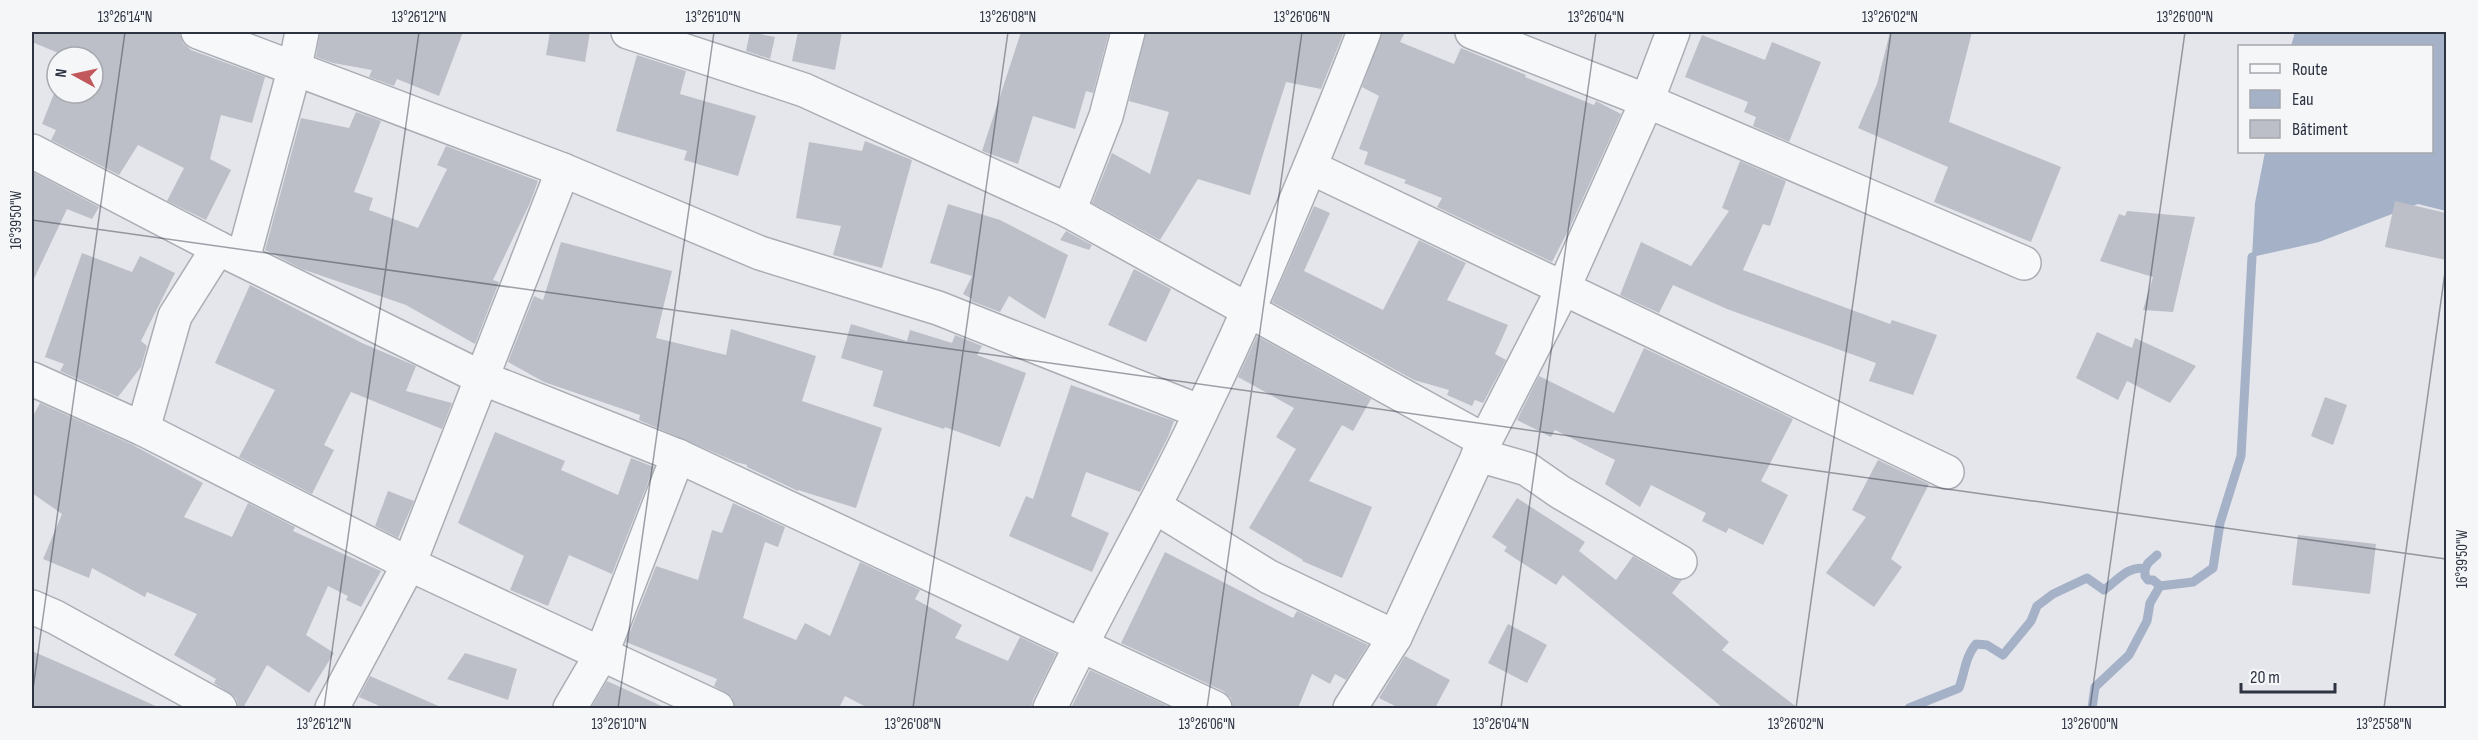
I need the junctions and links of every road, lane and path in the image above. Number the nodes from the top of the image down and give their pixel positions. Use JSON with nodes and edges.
{"nodes":[{"id":1,"x":198,"y":32,"type":"edge"},
{"id":2,"x":302,"y":32,"type":"edge"},
{"id":3,"x":628,"y":32,"type":"edge"},
{"id":4,"x":1128,"y":32,"type":"edge"},
{"id":5,"x":1365,"y":32,"type":"edge"},
{"id":6,"x":1472,"y":32,"type":"edge"},
{"id":7,"x":1673,"y":32,"type":"edge"},
{"id":8,"x":295,"y":67,"type":"junction"},
{"id":9,"x":1647,"y":101,"type":"junction"},
{"id":10,"x":32,"y":151,"type":"edge"},
{"id":11,"x":1312,"y":168,"type":"junction"},
{"id":12,"x":563,"y":170,"type":"junction"},
{"id":13,"x":1069,"y":211,"type":"junction"},
{"id":14,"x":230,"y":253,"type":"junction"},
{"id":15,"x":2024,"y":263,"type":"dead end"},
{"id":16,"x":1563,"y":289,"type":"junction"},
{"id":17,"x":1248,"y":309,"type":"junction"},
{"id":18,"x":482,"y":378,"type":"junction"},
{"id":19,"x":32,"y":379,"type":"edge"},
{"id":20,"x":1202,"y":412,"type":"junction"},
{"id":21,"x":143,"y":429,"type":"junction"},
{"id":22,"x":1481,"y":448,"type":"junction"},
{"id":23,"x":678,"y":456,"type":"junction"},
{"id":24,"x":1947,"y":472,"type":"dead end"},
{"id":25,"x":1154,"y":506,"type":"junction"},
{"id":26,"x":1680,"y":562,"type":"dead end"},
{"id":27,"x":409,"y":564,"type":"junction"},
{"id":28,"x":32,"y":607,"type":"edge"},
{"id":29,"x":1395,"y":637,"type":"junction"},
{"id":30,"x":1080,"y":645,"type":"junction"},
{"id":31,"x":601,"y":655,"type":"junction"},
{"id":32,"x":220,"y":708,"type":"edge"},
{"id":33,"x":332,"y":708,"type":"edge"},
{"id":34,"x":570,"y":708,"type":"edge"},
{"id":35,"x":717,"y":708,"type":"edge"},
{"id":36,"x":1050,"y":708,"type":"edge"},
{"id":37,"x":1215,"y":708,"type":"edge"},
{"id":38,"x":1350,"y":708,"type":"edge"}],
"edges":[{"from":1,"to":8,"type":"street"},
{"from":2,"to":8,"type":"street"},
{"from":3,"to":13,"type":"street"},
{"from":4,"to":13,"type":"street"},
{"from":5,"to":11,"type":"street"},
{"from":6,"to":9,"type":"street"},
{"from":7,"to":9,"type":"street"},
{"from":8,"to":12,"type":"street"},
{"from":8,"to":14,"type":"street"},
{"from":9,"to":15,"type":"street"},
{"from":9,"to":16,"type":"street"},
{"from":10,"to":14,"type":"street"},
{"from":11,"to":16,"type":"street"},
{"from":11,"to":17,"type":"street"},
{"from":12,"to":18,"type":"street"},
{"from":12,"to":20,"type":"street"},
{"from":13,"to":17,"type":"street"},
{"from":14,"to":18,"type":"street"},
{"from":14,"to":21,"type":"street"},
{"from":16,"to":22,"type":"street"},
{"from":16,"to":24,"type":"street"},
{"from":17,"to":20,"type":"street"},
{"from":17,"to":22,"type":"street"},
{"from":18,"to":23,"type":"street"},
{"from":18,"to":27,"type":"street"},
{"from":19,"to":21,"type":"street"},
{"from":20,"to":25,"type":"street"},
{"from":21,"to":27,"type":"street"},
{"from":22,"to":26,"type":"street"},
{"from":22,"to":29,"type":"street"},
{"from":23,"to":30,"type":"street"},
{"from":23,"to":31,"type":"street"},
{"from":25,"to":29,"type":"street"},
{"from":25,"to":30,"type":"street"},
{"from":27,"to":31,"type":"street"},
{"from":27,"to":33,"type":"street"},
{"from":28,"to":32,"type":"street"},
{"from":29,"to":38,"type":"street"},
{"from":30,"to":36,"type":"street"},
{"from":30,"to":37,"type":"street"},
{"from":31,"to":34,"type":"street"},
{"from":31,"to":35,"type":"street"}]}
